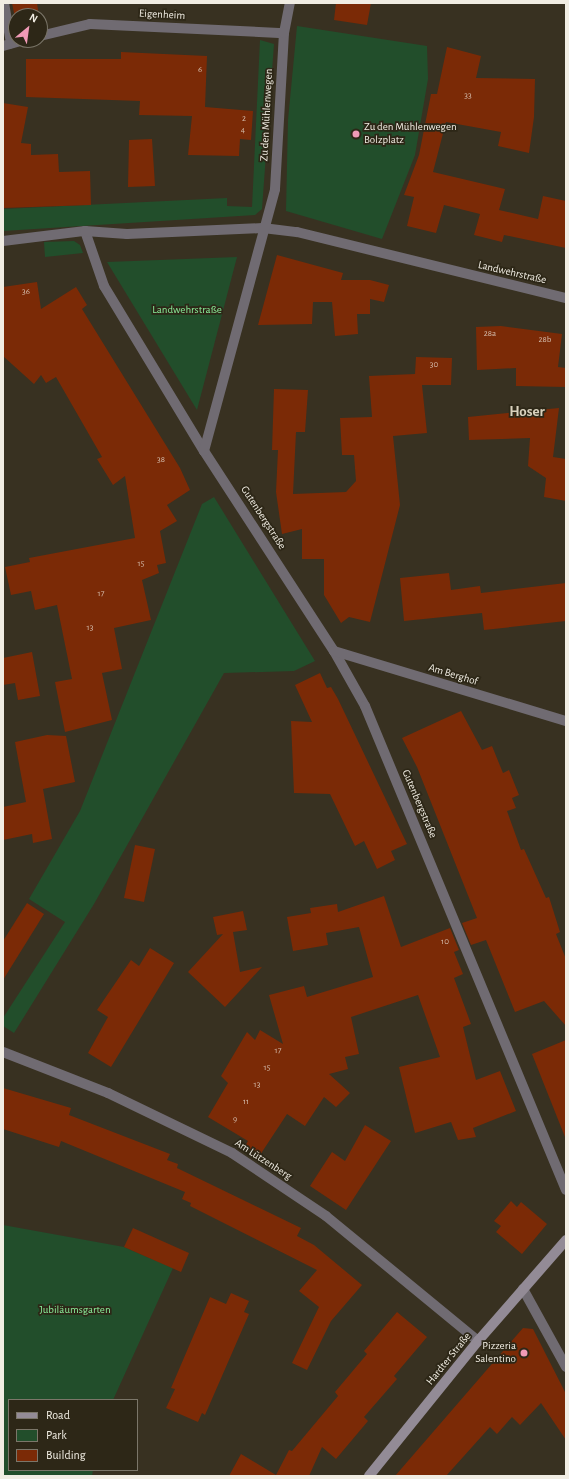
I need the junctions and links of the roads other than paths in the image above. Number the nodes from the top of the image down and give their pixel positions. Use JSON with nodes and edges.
{"nodes":[{"id":1,"x":4,"y":3,"type":"edge"},
{"id":2,"x":290,"y":3,"type":"edge"},
{"id":3,"x":284,"y":33,"type":"junction"},
{"id":4,"x":48,"y":34,"type":"edge"},
{"id":5,"x":7,"y":44,"type":"edge"},
{"id":6,"x":263,"y":228,"type":"junction"},
{"id":7,"x":85,"y":231,"type":"junction"},
{"id":8,"x":3,"y":241,"type":"edge"},
{"id":9,"x":566,"y":298,"type":"edge"},
{"id":10,"x":204,"y":451,"type":"junction"},
{"id":11,"x":334,"y":651,"type":"junction"},
{"id":12,"x":566,"y":722,"type":"edge"},
{"id":13,"x":3,"y":1052,"type":"edge"},
{"id":14,"x":566,"y":1190,"type":"edge"},
{"id":15,"x":566,"y":1240,"type":"edge"},
{"id":16,"x":523,"y":1289,"type":"junction"},
{"id":17,"x":478,"y":1341,"type":"junction"},
{"id":18,"x":566,"y":1366,"type":"edge"},
{"id":19,"x":369,"y":1476,"type":"edge"}],
"edges":[{"from":1,"to":5,"type":"street"},
{"from":2,"to":3,"type":"street","name":"Zu den Mühlenwegen"},
{"from":3,"to":4,"type":"street","name":"Eigenheim"},
{"from":3,"to":6,"type":"street","name":"Zu den Mühlenwegen"},
{"from":6,"to":7,"type":"street","name":"Landwehrstraße"},
{"from":6,"to":9,"type":"street","name":"Landwehrstraße"},
{"from":6,"to":10,"type":"street"},
{"from":7,"to":8,"type":"street","name":"Landwehrstraße"},
{"from":7,"to":10,"type":"street","name":"Gutenbergstraße"},
{"from":10,"to":11,"type":"street","name":"Gutenbergstraße"},
{"from":11,"to":12,"type":"street","name":"Am Berghof"},
{"from":11,"to":14,"type":"street","name":"Gutenbergstraße"},
{"from":13,"to":17,"type":"street","name":"Am Lützenberg"},
{"from":15,"to":16,"type":"main road","name":"Hardter Straße"},
{"from":16,"to":17,"type":"main road","name":"Hardter Straße"},
{"from":16,"to":18,"type":"street"},
{"from":17,"to":19,"type":"main road","name":"Hardter Straße"}]}
